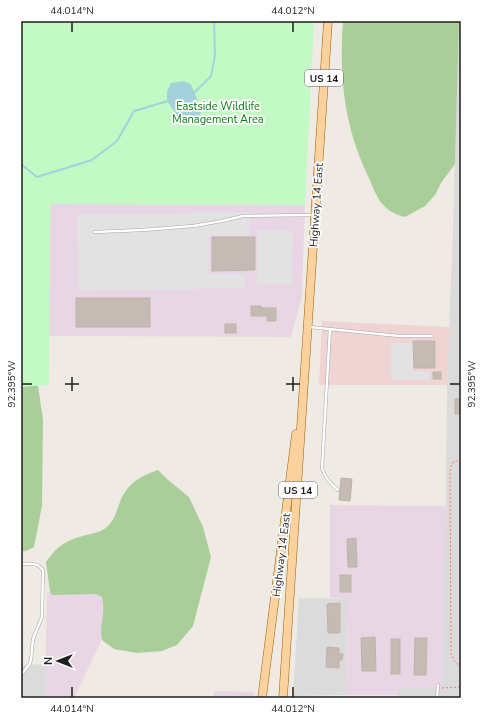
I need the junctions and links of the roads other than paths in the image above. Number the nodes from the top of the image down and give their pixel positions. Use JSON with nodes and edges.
{"nodes":[{"id":1,"x":328,"y":21,"type":"edge"},
{"id":2,"x":315,"y":215,"type":"junction"},
{"id":3,"x":94,"y":232,"type":"dead end"},
{"id":4,"x":308,"y":326,"type":"junction"},
{"id":5,"x":330,"y":330,"type":"junction"},
{"id":6,"x":432,"y":336,"type":"dead end"},
{"id":7,"x":303,"y":388,"type":"junction"},
{"id":8,"x":338,"y":490,"type":"dead end"},
{"id":9,"x":21,"y":564,"type":"edge"},
{"id":10,"x":21,"y":675,"type":"edge"},
{"id":11,"x":438,"y":685,"type":"dead end"},
{"id":12,"x":262,"y":698,"type":"edge"},
{"id":13,"x":283,"y":698,"type":"edge"},
{"id":14,"x":437,"y":698,"type":"edge"}],
"edges":[{"from":1,"to":2,"type":"main road","name":"Highway 14 East","number":"US 14"},
{"from":2,"to":3,"type":"lane"},
{"from":2,"to":4,"type":"main road","name":"Highway 14 East","number":"US 14"},
{"from":4,"to":5,"type":"lane"},
{"from":4,"to":7,"type":"main road","name":"Highway 14 East","number":"US 14"},
{"from":5,"to":6,"type":"lane"},
{"from":5,"to":8,"type":"lane"},
{"from":7,"to":12,"type":"main road","name":"Highway 14 East","number":"US 14"},
{"from":7,"to":13,"type":"main road","name":"Highway 14 East","number":"US 14"},
{"from":9,"to":10,"type":"lane"},
{"from":11,"to":14,"type":"lane"}]}
